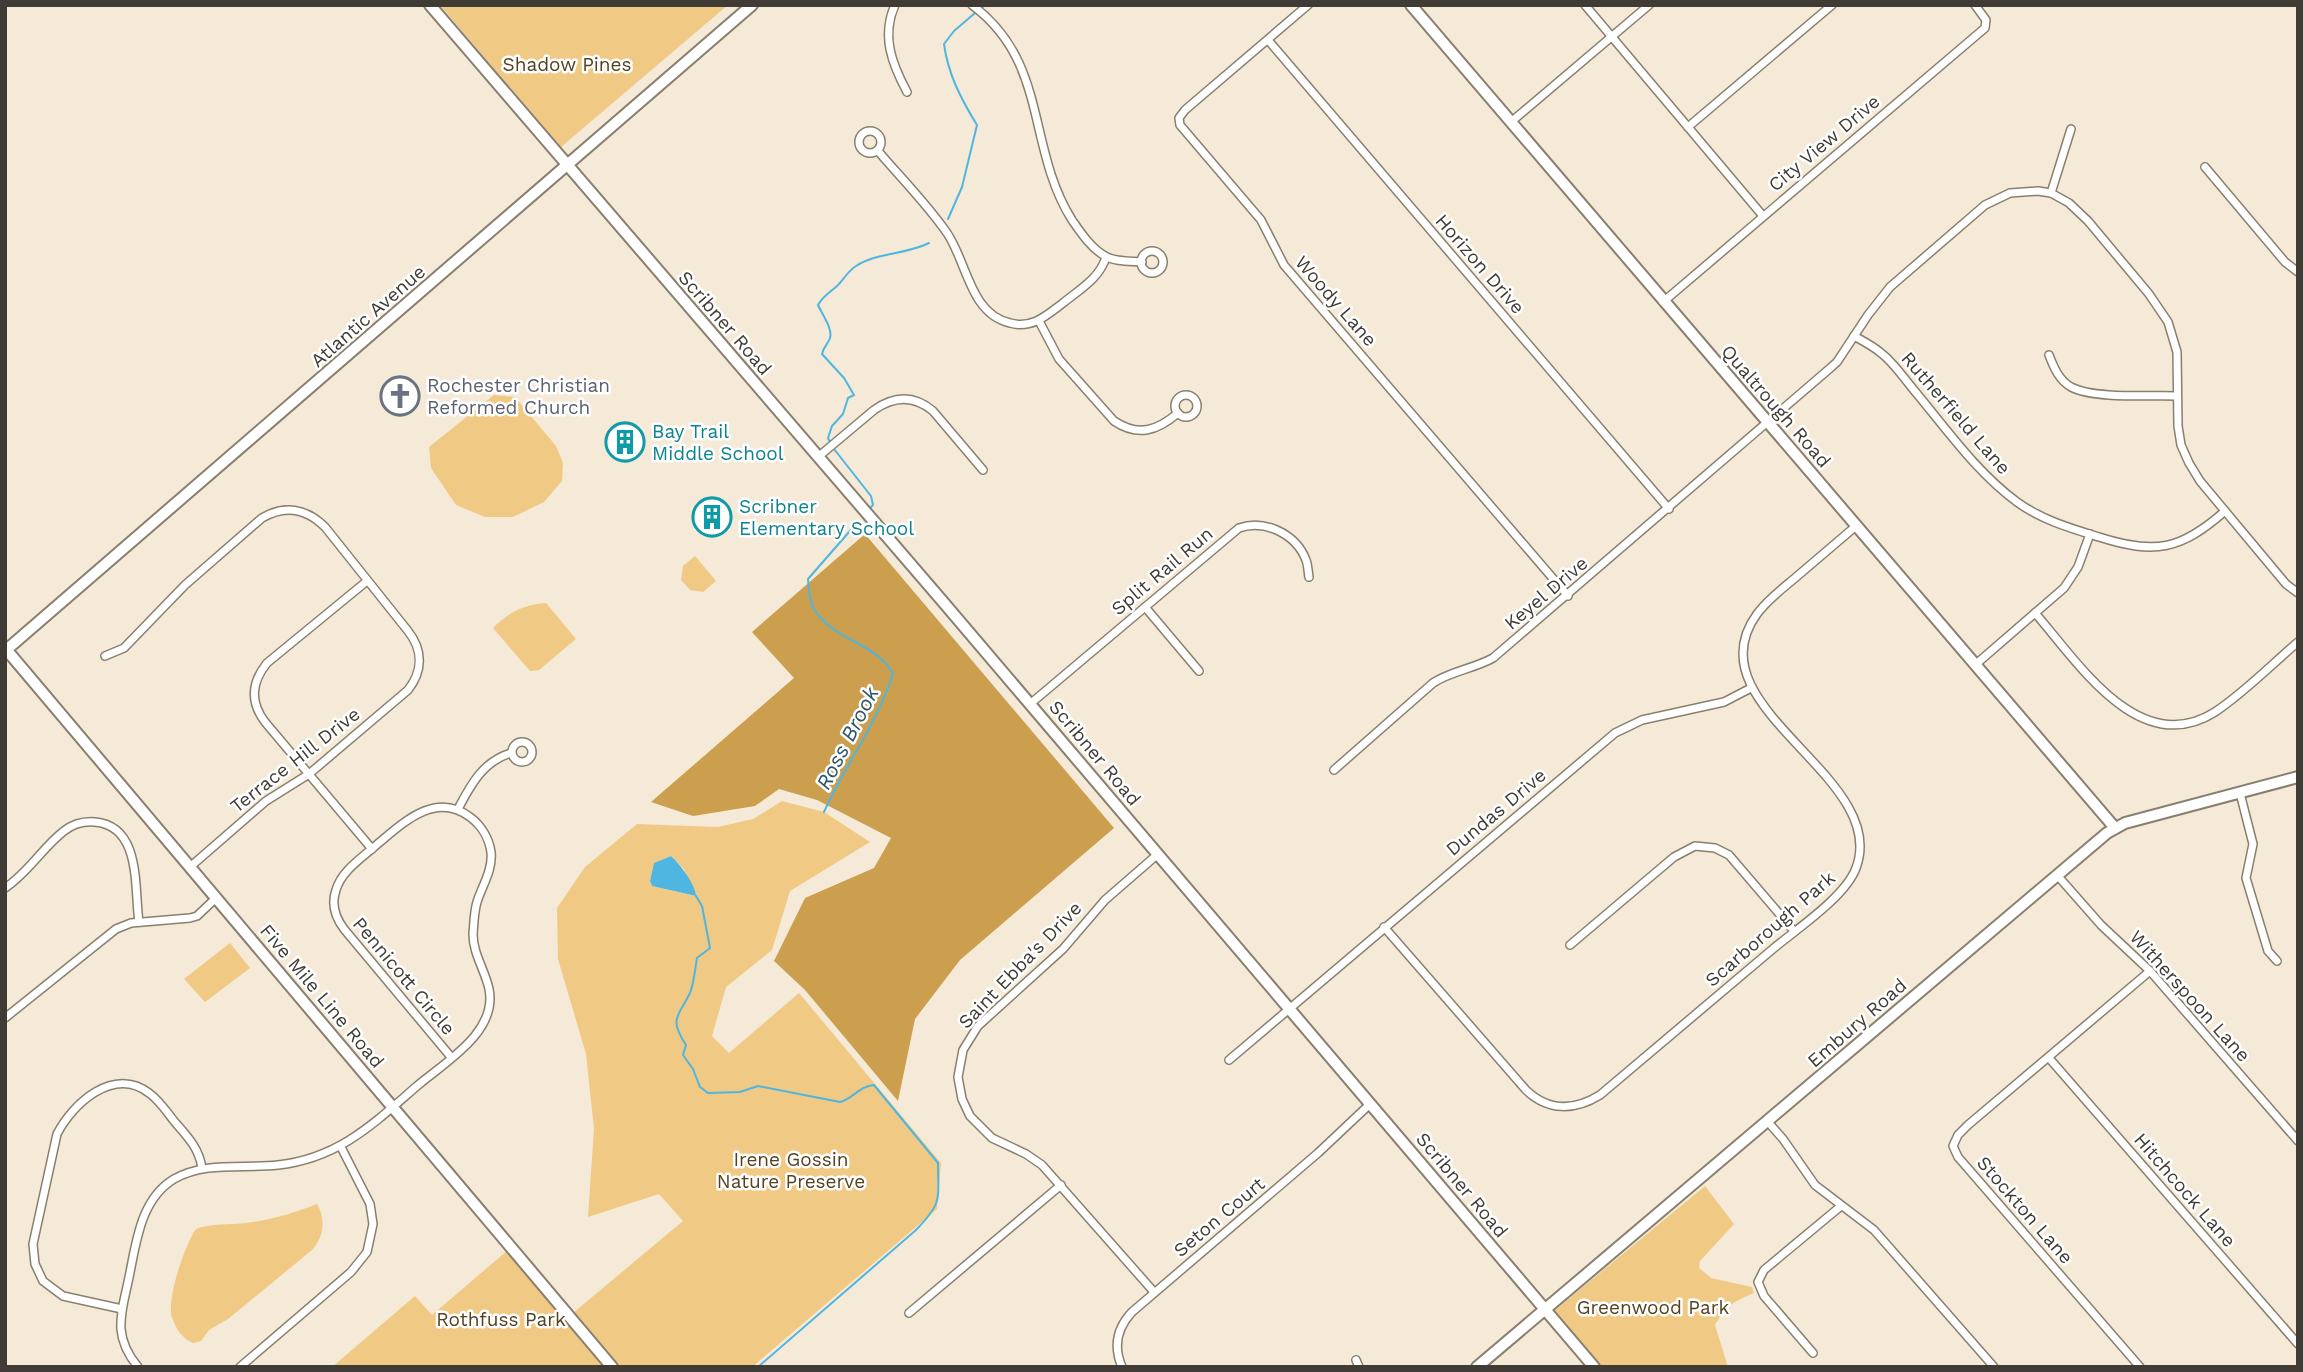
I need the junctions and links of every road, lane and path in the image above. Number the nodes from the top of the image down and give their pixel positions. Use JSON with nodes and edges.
{"nodes":[{"id":1,"x":430,"y":5,"type":"edge"},
{"id":2,"x":752,"y":5,"type":"edge"},
{"id":3,"x":895,"y":5,"type":"edge"},
{"id":4,"x":972,"y":5,"type":"edge"},
{"id":5,"x":1308,"y":5,"type":"edge"},
{"id":6,"x":1411,"y":5,"type":"edge"},
{"id":7,"x":1585,"y":5,"type":"edge"},
{"id":8,"x":1649,"y":5,"type":"edge"},
{"id":9,"x":1832,"y":5,"type":"edge"},
{"id":10,"x":1975,"y":5,"type":"edge"},
{"id":11,"x":1612,"y":37,"type":"junction"},
{"id":12,"x":1268,"y":40,"type":"junction"},
{"id":13,"x":907,"y":92,"type":"dead end"},
{"id":14,"x":1511,"y":122,"type":"junction"},
{"id":15,"x":1688,"y":127,"type":"junction"},
{"id":16,"x":2071,"y":129,"type":"dead end"},
{"id":17,"x":878,"y":151,"type":"dead end"},
{"id":18,"x":565,"y":166,"type":"junction"},
{"id":19,"x":2205,"y":167,"type":"dead end"},
{"id":20,"x":2051,"y":193,"type":"junction"},
{"id":21,"x":1763,"y":216,"type":"junction"},
{"id":22,"x":1106,"y":257,"type":"junction"},
{"id":23,"x":1142,"y":262,"type":"dead end"},
{"id":24,"x":2298,"y":271,"type":"edge"},
{"id":25,"x":1663,"y":302,"type":"junction"},
{"id":26,"x":1039,"y":321,"type":"junction"},
{"id":27,"x":1854,"y":336,"type":"junction"},
{"id":28,"x":2049,"y":355,"type":"dead end"},
{"id":29,"x":2177,"y":396,"type":"junction"},
{"id":30,"x":1178,"y":413,"type":"dead end"},
{"id":31,"x":1767,"y":423,"type":"junction"},
{"id":32,"x":818,"y":457,"type":"junction"},
{"id":33,"x":984,"y":470,"type":"dead end"},
{"id":34,"x":1668,"y":509,"type":"junction"},
{"id":35,"x":2225,"y":512,"type":"junction"},
{"id":36,"x":1856,"y":526,"type":"junction"},
{"id":37,"x":2090,"y":534,"type":"junction"},
{"id":38,"x":1308,"y":577,"type":"dead end"},
{"id":39,"x":368,"y":581,"type":"junction"},
{"id":40,"x":2298,"y":593,"type":"edge"},
{"id":41,"x":1568,"y":596,"type":"junction"},
{"id":42,"x":1145,"y":607,"type":"junction"},
{"id":43,"x":2035,"y":613,"type":"junction"},
{"id":44,"x":2298,"y":642,"type":"edge"},
{"id":45,"x":6,"y":649,"type":"edge"},
{"id":46,"x":105,"y":656,"type":"dead end"},
{"id":47,"x":1975,"y":664,"type":"junction"},
{"id":48,"x":1199,"y":671,"type":"dead end"},
{"id":49,"x":1751,"y":688,"type":"junction"},
{"id":50,"x":1030,"y":704,"type":"junction"},
{"id":51,"x":511,"y":753,"type":"dead end"},
{"id":52,"x":1334,"y":770,"type":"dead end"},
{"id":53,"x":309,"y":774,"type":"junction"},
{"id":54,"x":2298,"y":777,"type":"edge"},
{"id":55,"x":2240,"y":793,"type":"junction"},
{"id":56,"x":458,"y":809,"type":"junction"},
{"id":57,"x":2115,"y":828,"type":"junction"},
{"id":58,"x":372,"y":849,"type":"junction"},
{"id":59,"x":1158,"y":854,"type":"junction"},
{"id":60,"x":190,"y":867,"type":"junction"},
{"id":61,"x":2057,"y":875,"type":"junction"},
{"id":62,"x":6,"y":886,"type":"edge"},
{"id":63,"x":216,"y":898,"type":"junction"},
{"id":64,"x":139,"y":922,"type":"junction"},
{"id":65,"x":1384,"y":927,"type":"junction"},
{"id":66,"x":1794,"y":931,"type":"junction"},
{"id":67,"x":1570,"y":945,"type":"dead end"},
{"id":68,"x":2277,"y":961,"type":"dead end"},
{"id":69,"x":2150,"y":971,"type":"junction"},
{"id":70,"x":1289,"y":1010,"type":"junction"},
{"id":71,"x":5,"y":1018,"type":"edge"},
{"id":72,"x":451,"y":1056,"type":"junction"},
{"id":73,"x":2049,"y":1058,"type":"junction"},
{"id":74,"x":1229,"y":1060,"type":"dead end"},
{"id":75,"x":1370,"y":1104,"type":"junction"},
{"id":76,"x":393,"y":1106,"type":"junction"},
{"id":77,"x":1768,"y":1122,"type":"junction"},
{"id":78,"x":2298,"y":1141,"type":"edge"},
{"id":79,"x":341,"y":1147,"type":"junction"},
{"id":80,"x":202,"y":1168,"type":"junction"},
{"id":81,"x":1061,"y":1185,"type":"junction"},
{"id":82,"x":1841,"y":1206,"type":"junction"},
{"id":83,"x":1154,"y":1292,"type":"junction"},
{"id":84,"x":1545,"y":1309,"type":"junction"},
{"id":85,"x":122,"y":1310,"type":"junction"},
{"id":86,"x":909,"y":1313,"type":"dead end"},
{"id":87,"x":2298,"y":1343,"type":"edge"},
{"id":88,"x":1813,"y":1353,"type":"dead end"},
{"id":89,"x":138,"y":1367,"type":"edge"},
{"id":90,"x":240,"y":1367,"type":"edge"},
{"id":91,"x":612,"y":1367,"type":"edge"},
{"id":92,"x":1122,"y":1367,"type":"edge"},
{"id":93,"x":1477,"y":1367,"type":"edge"},
{"id":94,"x":1594,"y":1367,"type":"edge"},
{"id":95,"x":1994,"y":1367,"type":"edge"},
{"id":96,"x":2140,"y":1367,"type":"edge"}],
"edges":[{"from":1,"to":18,"type":"street","name":"Scribner Road"},
{"from":2,"to":18,"type":"street","name":"Atlantic Avenue"},
{"from":3,"to":13,"type":"street"},
{"from":4,"to":22,"type":"street"},
{"from":5,"to":12,"type":"street","name":"Woody Lane"},
{"from":6,"to":14,"type":"street","name":"Qualtrough Road"},
{"from":7,"to":11,"type":"street"},
{"from":8,"to":11,"type":"street"},
{"from":9,"to":15,"type":"street"},
{"from":10,"to":21,"type":"street","name":"City View Drive"},
{"from":11,"to":14,"type":"street"},
{"from":11,"to":15,"type":"street"},
{"from":12,"to":34,"type":"street","name":"Horizon Drive"},
{"from":12,"to":41,"type":"street","name":"Woody Lane"},
{"from":14,"to":25,"type":"street","name":"Qualtrough Road"},
{"from":15,"to":21,"type":"street"},
{"from":16,"to":20,"type":"street"},
{"from":17,"to":26,"type":"street"},
{"from":18,"to":32,"type":"street","name":"Scribner Road"},
{"from":18,"to":45,"type":"street","name":"Atlantic Avenue"},
{"from":19,"to":24,"type":"street"},
{"from":20,"to":27,"type":"street","name":"Keyel Drive"},
{"from":20,"to":29,"type":"street"},
{"from":21,"to":25,"type":"street","name":"City View Drive"},
{"from":22,"to":23,"type":"street"},
{"from":22,"to":26,"type":"street"},
{"from":25,"to":31,"type":"street","name":"Qualtrough Road"},
{"from":26,"to":30,"type":"street"},
{"from":27,"to":31,"type":"street","name":"Keyel Drive"},
{"from":27,"to":37,"type":"street","name":"Rutherfield Lane"},
{"from":28,"to":29,"type":"street"},
{"from":29,"to":35,"type":"street"},
{"from":31,"to":34,"type":"street","name":"Keyel Drive"},
{"from":31,"to":36,"type":"street","name":"Qualtrough Road"},
{"from":32,"to":33,"type":"street"},
{"from":32,"to":50,"type":"street","name":"Scribner Road"},
{"from":34,"to":41,"type":"street","name":"Keyel Drive"},
{"from":35,"to":37,"type":"street","name":"Rutherfield Lane"},
{"from":35,"to":40,"type":"street"},
{"from":36,"to":47,"type":"street","name":"Qualtrough Road"},
{"from":36,"to":49,"type":"street","name":"Scarborough Park"},
{"from":37,"to":43,"type":"street"},
{"from":38,"to":42,"type":"street","name":"Split Rail Run"},
{"from":39,"to":46,"type":"street","name":"Terrace Hill Drive"},
{"from":39,"to":53,"type":"street","name":"Terrace Hill Drive"},
{"from":39,"to":53,"type":"street"},
{"from":41,"to":52,"type":"street","name":"Keyel Drive"},
{"from":42,"to":48,"type":"street"},
{"from":42,"to":50,"type":"street","name":"Split Rail Run"},
{"from":43,"to":44,"type":"street"},
{"from":43,"to":47,"type":"street"},
{"from":45,"to":60,"type":"street","name":"Five Mile Line Road"},
{"from":47,"to":57,"type":"street","name":"Qualtrough Road"},
{"from":49,"to":65,"type":"street","name":"Dundas Drive"},
{"from":49,"to":66,"type":"street","name":"Scarborough Park"},
{"from":50,"to":59,"type":"street","name":"Scribner Road"},
{"from":51,"to":56,"type":"street"},
{"from":53,"to":58,"type":"street"},
{"from":53,"to":60,"type":"street","name":"Terrace Hill Drive"},
{"from":54,"to":55,"type":"street","name":"Embury Road"},
{"from":55,"to":57,"type":"street","name":"Embury Road"},
{"from":55,"to":68,"type":"street"},
{"from":56,"to":58,"type":"street","name":"Pennicott Circle"},
{"from":56,"to":72,"type":"street","name":"Pennicott Circle"},
{"from":57,"to":61,"type":"street","name":"Embury Road"},
{"from":58,"to":72,"type":"street","name":"Pennicott Circle"},
{"from":59,"to":70,"type":"street","name":"Scribner Road"},
{"from":59,"to":81,"type":"street","name":"Saint Ebba's Drive"},
{"from":60,"to":63,"type":"street","name":"Five Mile Line Road"},
{"from":61,"to":69,"type":"street","name":"Witherspoon Lane"},
{"from":61,"to":77,"type":"street","name":"Embury Road"},
{"from":62,"to":64,"type":"street"},
{"from":63,"to":64,"type":"street"},
{"from":63,"to":76,"type":"street","name":"Five Mile Line Road"},
{"from":64,"to":71,"type":"street"},
{"from":65,"to":66,"type":"street","name":"Scarborough Park"},
{"from":65,"to":70,"type":"street","name":"Dundas Drive"},
{"from":66,"to":67,"type":"street"},
{"from":69,"to":73,"type":"street","name":"Stockton Lane"},
{"from":69,"to":78,"type":"street","name":"Witherspoon Lane"},
{"from":70,"to":74,"type":"street","name":"Dundas Drive"},
{"from":70,"to":75,"type":"street","name":"Scribner Road"},
{"from":72,"to":76,"type":"street","name":"Pennicott Circle"},
{"from":73,"to":87,"type":"street","name":"Hitchcock Lane"},
{"from":73,"to":96,"type":"street","name":"Stockton Lane"},
{"from":75,"to":83,"type":"street","name":"Seton Court"},
{"from":75,"to":84,"type":"street","name":"Scribner Road"},
{"from":76,"to":79,"type":"street","name":"Pennicott Circle"},
{"from":76,"to":91,"type":"street","name":"Five Mile Line Road"},
{"from":77,"to":82,"type":"street"},
{"from":77,"to":84,"type":"street","name":"Embury Road"},
{"from":79,"to":80,"type":"street","name":"Pennicott Circle"},
{"from":79,"to":90,"type":"street"},
{"from":80,"to":85,"type":"street"},
{"from":80,"to":85,"type":"street"},
{"from":81,"to":83,"type":"street","name":"Saint Ebba's Drive"},
{"from":81,"to":86,"type":"street"},
{"from":82,"to":88,"type":"street"},
{"from":82,"to":95,"type":"street"},
{"from":83,"to":92,"type":"street","name":"Seton Court"},
{"from":84,"to":93,"type":"street","name":"Embury Road"},
{"from":84,"to":94,"type":"street","name":"Scribner Road"},
{"from":85,"to":89,"type":"street"}]}
